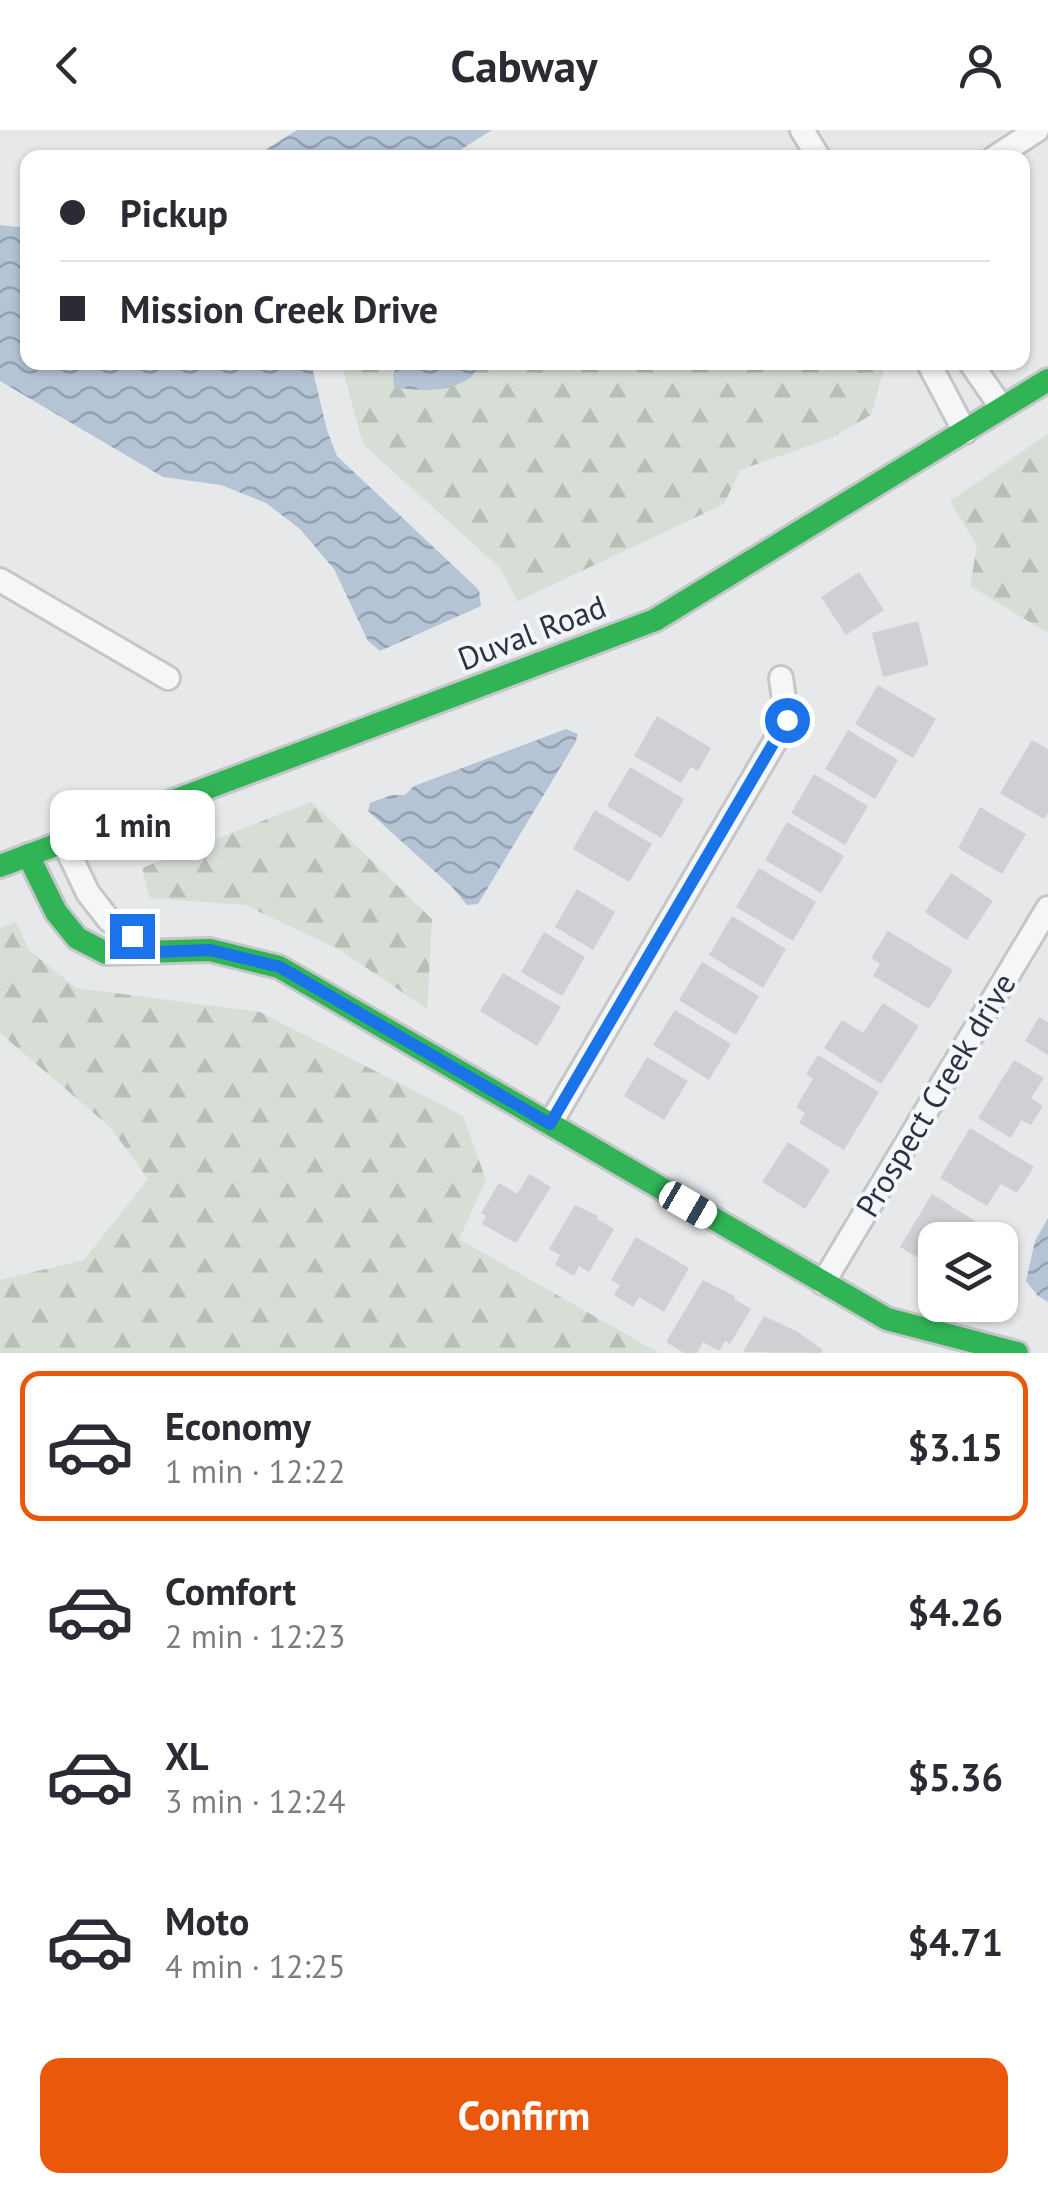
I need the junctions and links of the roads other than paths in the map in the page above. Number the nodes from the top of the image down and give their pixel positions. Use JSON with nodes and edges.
{"nodes":[{"id":1,"x":1037,"y":130,"type":"edge"},
{"id":2,"x":1006,"y":150,"type":"edge"},
{"id":3,"x":932,"y":370,"type":"edge"},
{"id":4,"x":976,"y":370,"type":"edge"},
{"id":5,"x":1048,"y":380,"type":"edge"},
{"id":6,"x":1002,"y":408,"type":"junction"},
{"id":7,"x":965,"y":432,"type":"junction"},
{"id":8,"x":0,"y":580,"type":"edge"},
{"id":9,"x":168,"y":678,"type":"dead end"},
{"id":10,"x":781,"y":678,"type":"dead end"},
{"id":11,"x":64,"y":843,"type":"junction"},
{"id":12,"x":28,"y":856,"type":"junction"},
{"id":13,"x":0,"y":866,"type":"edge"},
{"id":14,"x":1048,"y":908,"type":"edge"},
{"id":15,"x":154,"y":952,"type":"junction"},
{"id":16,"x":550,"y":1124,"type":"junction"},
{"id":17,"x":824,"y":1283,"type":"junction"},
{"id":18,"x":1017,"y":1353,"type":"edge"}],
"edges":[{"from":1,"to":2,"type":"street"},
{"from":3,"to":7,"type":"street"},
{"from":4,"to":6,"type":"street"},
{"from":5,"to":6,"type":"main road","name":"Duval Road"},
{"from":6,"to":7,"type":"main road","name":"Duval Road"},
{"from":7,"to":11,"type":"main road","name":"Duval Road"},
{"from":8,"to":9,"type":"street"},
{"from":10,"to":16,"type":"street"},
{"from":11,"to":12,"type":"main road","name":"Duval Road"},
{"from":11,"to":15,"type":"street"},
{"from":12,"to":13,"type":"main road","name":"Duval Road"},
{"from":12,"to":15,"type":"main road"},
{"from":14,"to":17,"type":"street","name":"Prospect Creek drive"},
{"from":15,"to":16,"type":"main road"},
{"from":16,"to":17,"type":"main road"},
{"from":17,"to":18,"type":"main road"}]}
